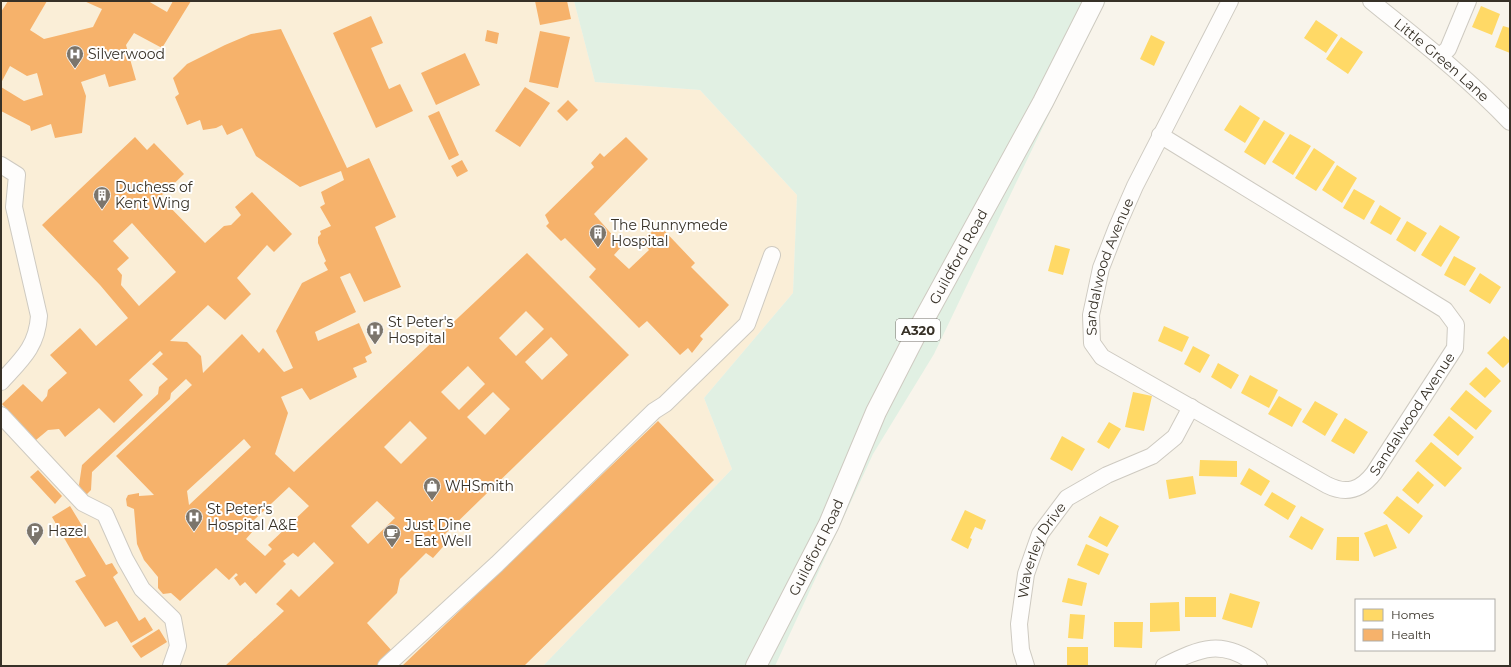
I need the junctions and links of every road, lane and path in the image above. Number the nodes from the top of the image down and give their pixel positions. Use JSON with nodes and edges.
{"nodes":[{"id":1,"x":1094,"y":1,"type":"edge"},
{"id":2,"x":1230,"y":1,"type":"edge"},
{"id":3,"x":1371,"y":1,"type":"edge"},
{"id":4,"x":1468,"y":1,"type":"edge"},
{"id":5,"x":1440,"y":56,"type":"junction"},
{"id":6,"x":1510,"y":122,"type":"edge"},
{"id":7,"x":1160,"y":135,"type":"junction"},
{"id":8,"x":1,"y":165,"type":"edge"},
{"id":9,"x":772,"y":254,"type":"dead end"},
{"id":10,"x":1,"y":382,"type":"edge"},
{"id":11,"x":1190,"y":407,"type":"junction"},
{"id":12,"x":1,"y":415,"type":"edge"},
{"id":13,"x":171,"y":666,"type":"edge"},
{"id":14,"x":386,"y":666,"type":"edge"},
{"id":15,"x":756,"y":666,"type":"edge"},
{"id":16,"x":1026,"y":666,"type":"edge"},
{"id":17,"x":1164,"y":666,"type":"edge"},
{"id":18,"x":1258,"y":666,"type":"edge"}],
"edges":[{"from":1,"to":15,"type":"main road","name":"Guildford Road","number":"A320"},
{"from":2,"to":7,"type":"street","name":"Sandalwood Avenue"},
{"from":3,"to":5,"type":"street","name":"Little Green Lane"},
{"from":4,"to":5,"type":"street"},
{"from":5,"to":6,"type":"street","name":"Little Green Lane"},
{"from":7,"to":11,"type":"street","name":"Sandalwood Avenue"},
{"from":7,"to":11,"type":"street","name":"Sandalwood Avenue"},
{"from":8,"to":10,"type":"street"},
{"from":9,"to":14,"type":"street"},
{"from":11,"to":16,"type":"street","name":"Waverley Drive"},
{"from":12,"to":13,"type":"street"},
{"from":17,"to":18,"type":"street"}]}
